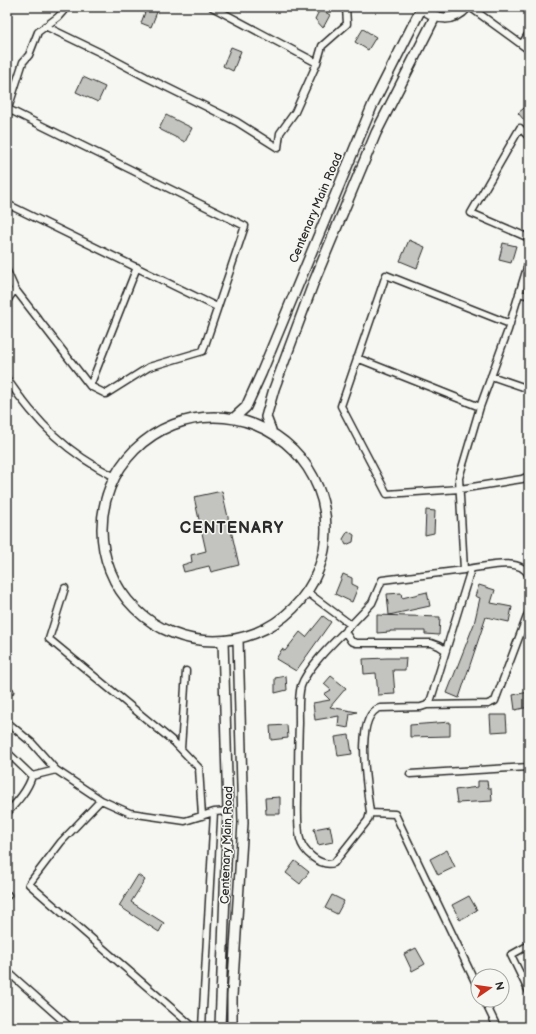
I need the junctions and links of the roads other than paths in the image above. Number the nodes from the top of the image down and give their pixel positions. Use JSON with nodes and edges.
{"nodes":[{"id":1,"x":67,"y":7,"type":"edge"},
{"id":2,"x":212,"y":7,"type":"edge"},
{"id":3,"x":346,"y":7,"type":"edge"},
{"id":4,"x":422,"y":7,"type":"edge"},
{"id":5,"x":469,"y":7,"type":"edge"},
{"id":6,"x":435,"y":17,"type":"junction"},
{"id":7,"x":45,"y":26,"type":"junction"},
{"id":8,"x":529,"y":34,"type":"edge"},
{"id":9,"x":522,"y":44,"type":"junction"},
{"id":10,"x":529,"y":50,"type":"edge"},
{"id":11,"x":317,"y":62,"type":"junction"},
{"id":12,"x":8,"y":110,"type":"edge"},
{"id":13,"x":529,"y":137,"type":"edge"},
{"id":14,"x":7,"y":204,"type":"edge"},
{"id":15,"x":529,"y":238,"type":"edge"},
{"id":16,"x":529,"y":261,"type":"edge"},
{"id":17,"x":137,"y":267,"type":"junction"},
{"id":18,"x":7,"y":271,"type":"edge"},
{"id":19,"x":15,"y":289,"type":"junction"},
{"id":20,"x":519,"y":293,"type":"junction"},
{"id":21,"x":529,"y":296,"type":"edge"},
{"id":22,"x":7,"y":301,"type":"edge"},
{"id":23,"x":217,"y":307,"type":"junction"},
{"id":24,"x":510,"y":324,"type":"junction"},
{"id":25,"x":358,"y":358,"type":"junction"},
{"id":26,"x":491,"y":376,"type":"junction"},
{"id":27,"x":7,"y":379,"type":"edge"},
{"id":28,"x":90,"y":386,"type":"junction"},
{"id":29,"x":529,"y":389,"type":"edge"},
{"id":30,"x":480,"y":407,"type":"junction"},
{"id":31,"x":234,"y":418,"type":"junction"},
{"id":32,"x":271,"y":430,"type":"junction"},
{"id":33,"x":529,"y":476,"type":"edge"},
{"id":34,"x":115,"y":477,"type":"junction"},
{"id":35,"x":460,"y":489,"type":"junction"},
{"id":36,"x":468,"y":569,"type":"junction"},
{"id":37,"x":529,"y":576,"type":"edge"},
{"id":38,"x":65,"y":588,"type":"dead end"},
{"id":39,"x":307,"y":592,"type":"junction"},
{"id":40,"x":529,"y":611,"type":"edge"},
{"id":41,"x":351,"y":625,"type":"junction"},
{"id":42,"x":345,"y":632,"type":"junction"},
{"id":43,"x":238,"y":639,"type":"junction"},
{"id":44,"x":223,"y":641,"type":"junction"},
{"id":45,"x":445,"y":650,"type":"junction"},
{"id":46,"x":186,"y":672,"type":"dead end"},
{"id":47,"x":427,"y":705,"type":"junction"},
{"id":48,"x":7,"y":722,"type":"edge"},
{"id":49,"x":181,"y":749,"type":"junction"},
{"id":50,"x":7,"y":752,"type":"edge"},
{"id":51,"x":529,"y":766,"type":"edge"},
{"id":52,"x":56,"y":770,"type":"junction"},
{"id":53,"x":410,"y":774,"type":"dead end"},
{"id":54,"x":32,"y":776,"type":"junction"},
{"id":55,"x":101,"y":800,"type":"junction"},
{"id":56,"x":228,"y":811,"type":"junction"},
{"id":57,"x":214,"y":812,"type":"junction"},
{"id":58,"x":7,"y":813,"type":"edge"},
{"id":59,"x":370,"y":814,"type":"junction"},
{"id":60,"x":202,"y":816,"type":"junction"},
{"id":61,"x":529,"y":945,"type":"edge"},
{"id":62,"x":7,"y":971,"type":"edge"},
{"id":63,"x":470,"y":971,"type":"edge"},
{"id":64,"x":529,"y":992,"type":"edge"},
{"id":65,"x":488,"y":1008,"type":"edge"},
{"id":66,"x":192,"y":1025,"type":"dead end"},
{"id":67,"x":70,"y":1027,"type":"edge"},
{"id":68,"x":202,"y":1027,"type":"edge"},
{"id":69,"x":220,"y":1027,"type":"edge"},
{"id":70,"x":232,"y":1027,"type":"edge"},
{"id":71,"x":497,"y":1027,"type":"edge"}],
"edges":[{"from":1,"to":7,"type":"street"},
{"from":2,"to":11,"type":"street"},
{"from":3,"to":11,"type":"street"},
{"from":4,"to":6,"type":"street","name":"Centenary Main Road"},
{"from":4,"to":31,"type":"street","name":"Centenary Main Road"},
{"from":5,"to":6,"type":"street"},
{"from":5,"to":9,"type":"street"},
{"from":6,"to":32,"type":"street"},
{"from":7,"to":11,"type":"street"},
{"from":7,"to":12,"type":"street"},
{"from":8,"to":9,"type":"street"},
{"from":9,"to":10,"type":"street"},
{"from":12,"to":23,"type":"street"},
{"from":13,"to":15,"type":"street"},
{"from":14,"to":17,"type":"street"},
{"from":16,"to":20,"type":"street"},
{"from":17,"to":23,"type":"street"},
{"from":17,"to":28,"type":"street"},
{"from":18,"to":19,"type":"street"},
{"from":19,"to":22,"type":"street"},
{"from":19,"to":28,"type":"street"},
{"from":20,"to":21,"type":"street"},
{"from":20,"to":24,"type":"street"},
{"from":23,"to":28,"type":"street"},
{"from":24,"to":25,"type":"street"},
{"from":24,"to":26,"type":"street"},
{"from":25,"to":30,"type":"street"},
{"from":25,"to":35,"type":"street"},
{"from":26,"to":29,"type":"street"},
{"from":26,"to":30,"type":"street"},
{"from":27,"to":34,"type":"street"},
{"from":30,"to":35,"type":"street"},
{"from":31,"to":32,"type":"street"},
{"from":31,"to":34,"type":"street"},
{"from":32,"to":39,"type":"street"},
{"from":33,"to":35,"type":"street"},
{"from":34,"to":44,"type":"street"},
{"from":35,"to":36,"type":"street"},
{"from":36,"to":37,"type":"street"},
{"from":36,"to":41,"type":"street"},
{"from":36,"to":45,"type":"street"},
{"from":38,"to":49,"type":"street"},
{"from":39,"to":41,"type":"street"},
{"from":39,"to":43,"type":"street"},
{"from":40,"to":47,"type":"street"},
{"from":41,"to":42,"type":"street"},
{"from":42,"to":45,"type":"street"},
{"from":42,"to":59,"type":"street"},
{"from":43,"to":44,"type":"street"},
{"from":43,"to":70,"type":"street","name":"Centenary Main Road"},
{"from":44,"to":56,"type":"street","name":"Centenary Main Road"},
{"from":45,"to":47,"type":"street"},
{"from":46,"to":49,"type":"street"},
{"from":47,"to":59,"type":"street"},
{"from":48,"to":52,"type":"street"},
{"from":49,"to":60,"type":"street"},
{"from":50,"to":54,"type":"street"},
{"from":51,"to":53,"type":"street"},
{"from":52,"to":54,"type":"street"},
{"from":52,"to":55,"type":"street"},
{"from":54,"to":58,"type":"street"},
{"from":55,"to":60,"type":"street"},
{"from":55,"to":66,"type":"street"},
{"from":56,"to":57,"type":"street"},
{"from":56,"to":69,"type":"street","name":"Centenary Main Road"},
{"from":57,"to":60,"type":"street"},
{"from":57,"to":68,"type":"street"},
{"from":59,"to":63,"type":"street"},
{"from":61,"to":64,"type":"street"},
{"from":62,"to":67,"type":"street"},
{"from":65,"to":71,"type":"street"}]}
